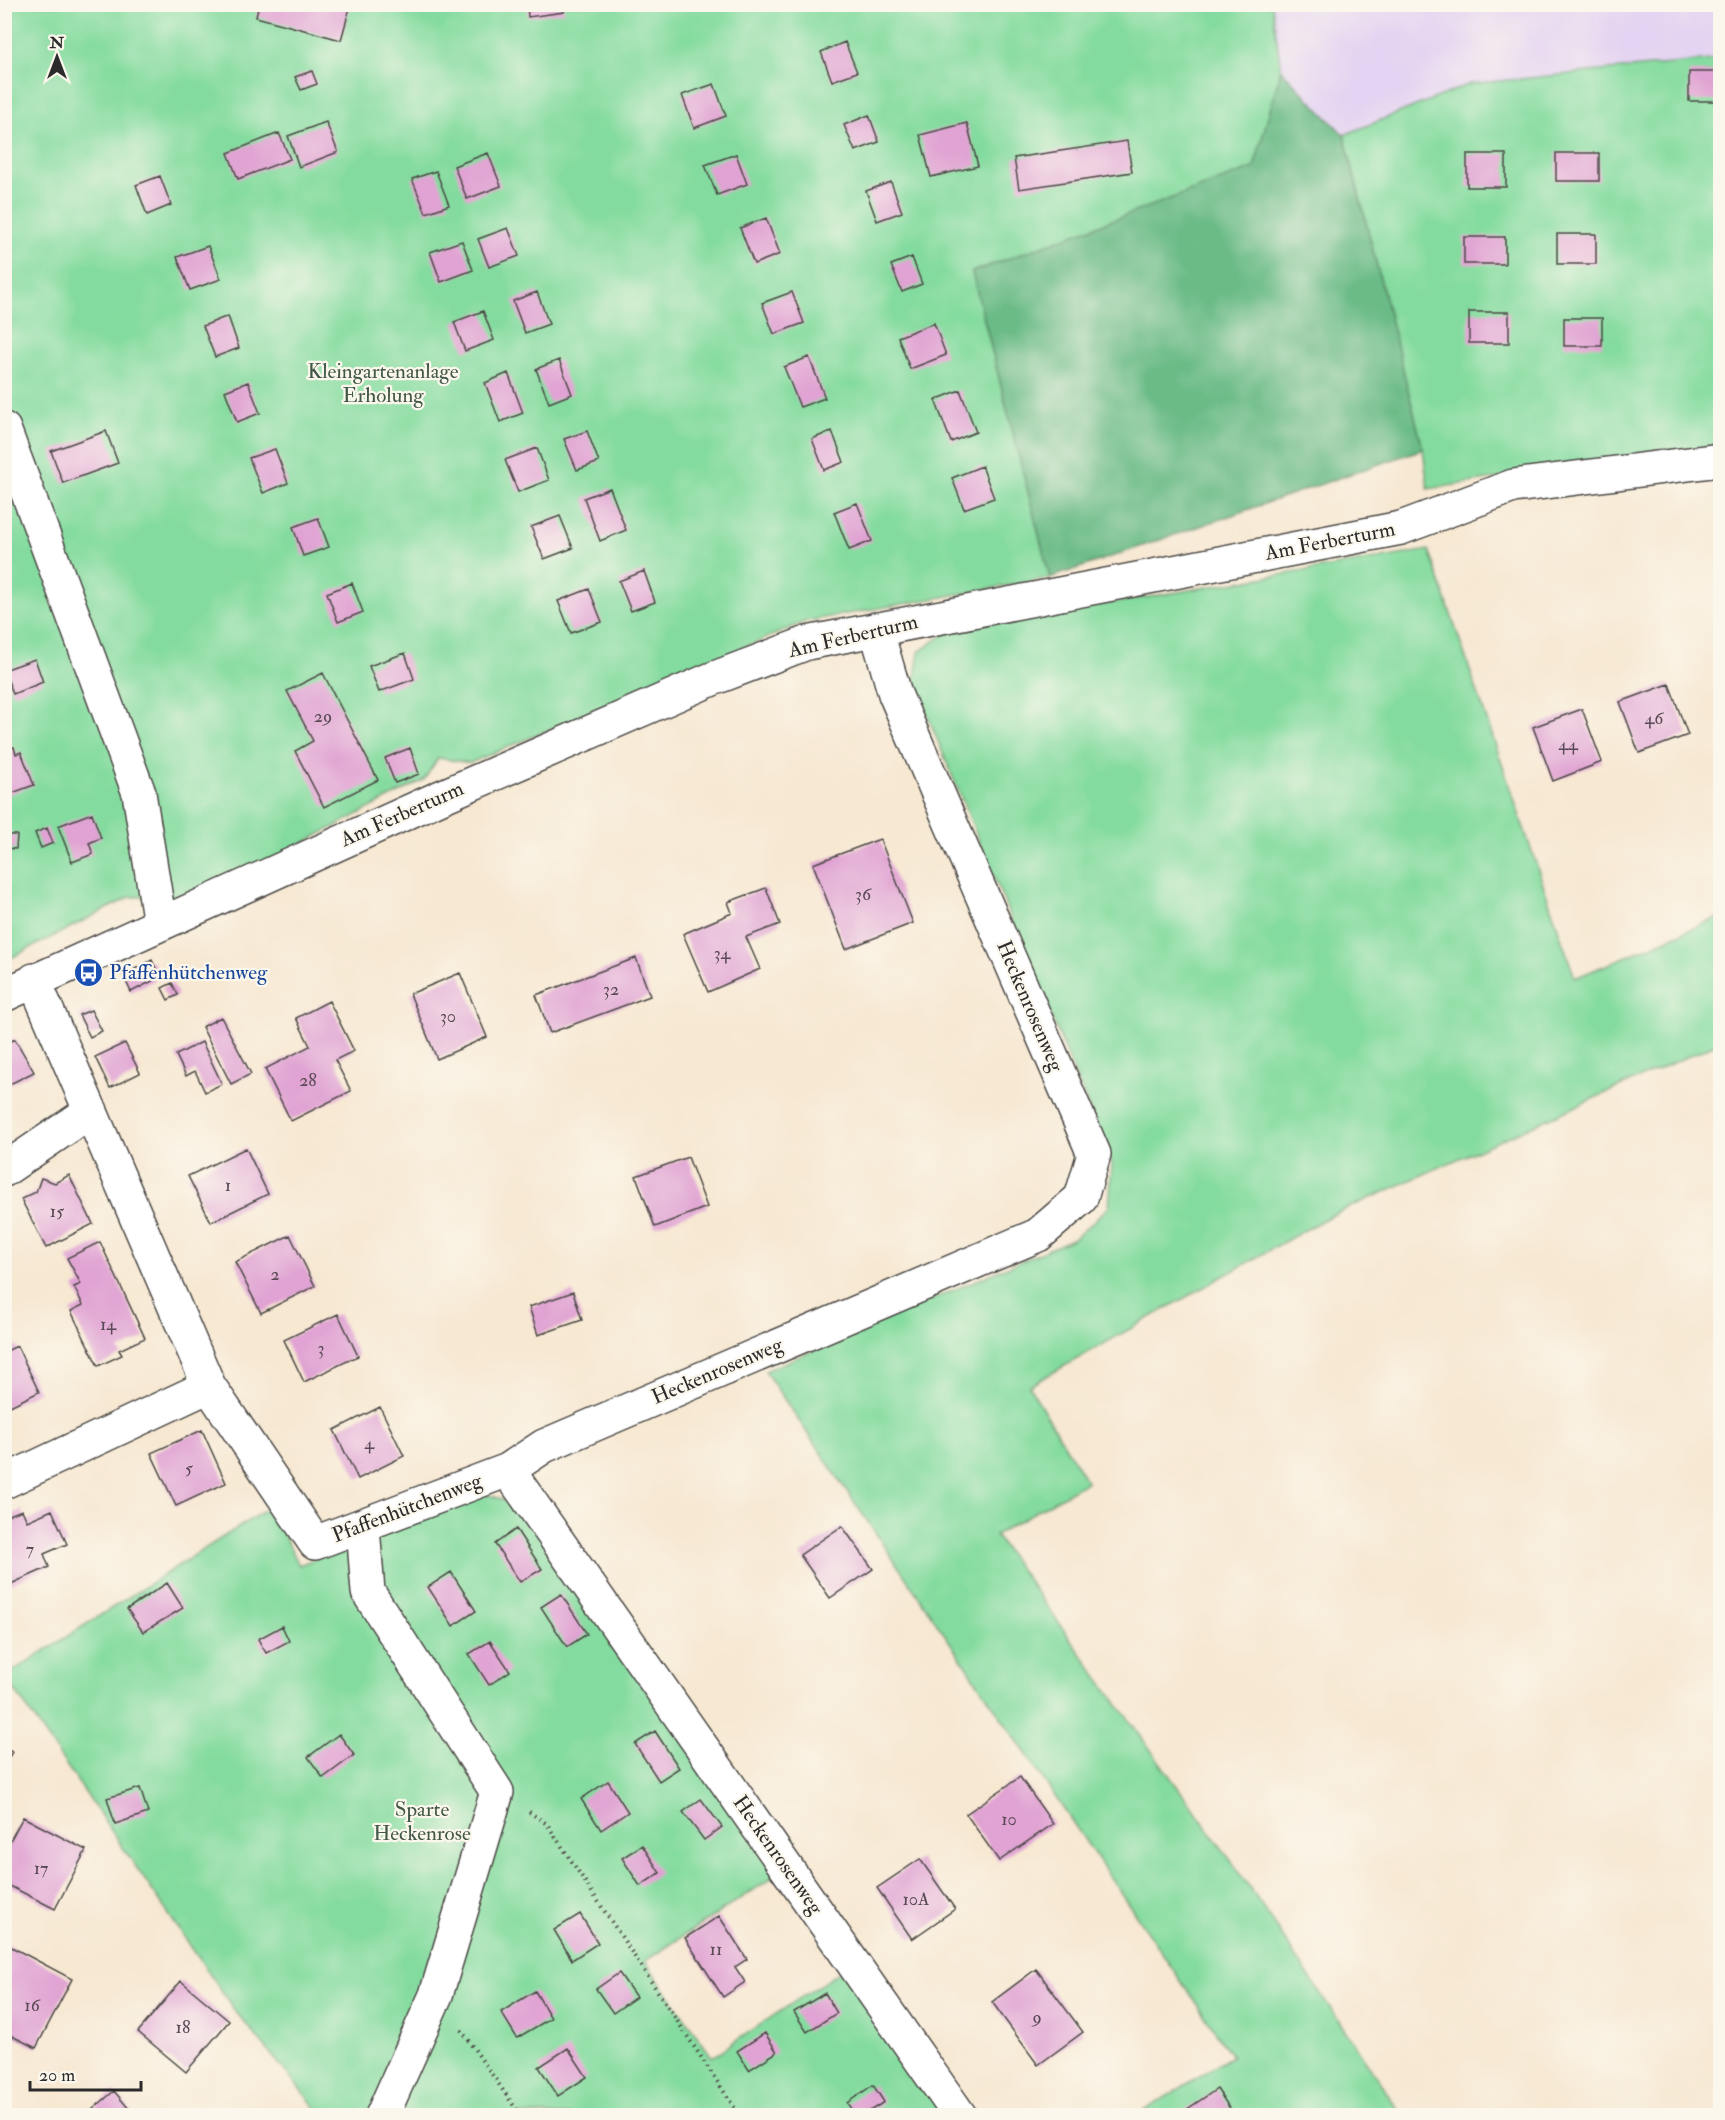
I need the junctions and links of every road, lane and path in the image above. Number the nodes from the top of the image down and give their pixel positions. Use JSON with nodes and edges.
{"nodes":[{"id":1,"x":4,"y":429,"type":"edge"},
{"id":2,"x":1720,"y":460,"type":"edge"},
{"id":3,"x":876,"y":629,"type":"junction"},
{"id":4,"x":160,"y":924,"type":"junction"},
{"id":5,"x":34,"y":980,"type":"junction"},
{"id":6,"x":4,"y":995,"type":"edge"},
{"id":7,"x":91,"y":1111,"type":"junction"},
{"id":8,"x":4,"y":1170,"type":"edge"},
{"id":9,"x":209,"y":1386,"type":"junction"},
{"id":10,"x":508,"y":1470,"type":"junction"},
{"id":11,"x":4,"y":1482,"type":"edge"},
{"id":12,"x":363,"y":1527,"type":"junction"},
{"id":13,"x":497,"y":1792,"type":"junction"},
{"id":14,"x":436,"y":1995,"type":"junction"},
{"id":15,"x":382,"y":2115,"type":"edge"},
{"id":16,"x":521,"y":2115,"type":"edge"},
{"id":17,"x":740,"y":2115,"type":"edge"},
{"id":18,"x":960,"y":2115,"type":"edge"}],
"edges":[{"from":1,"to":4,"type":"street"},
{"from":2,"to":3,"type":"street","name":"Am Ferberturm"},
{"from":3,"to":4,"type":"street","name":"Am Ferberturm"},
{"from":3,"to":10,"type":"street","name":"Heckenrosenweg"},
{"from":4,"to":5,"type":"street","name":"Am Ferberturm"},
{"from":5,"to":6,"type":"street","name":"Am Ferberturm"},
{"from":5,"to":7,"type":"street","name":"Pfaffenhütchenweg"},
{"from":7,"to":8,"type":"street"},
{"from":7,"to":9,"type":"street","name":"Pfaffenhütchenweg"},
{"from":9,"to":11,"type":"street"},
{"from":9,"to":12,"type":"street","name":"Pfaffenhütchenweg"},
{"from":10,"to":12,"type":"street","name":"Pfaffenhütchenweg"},
{"from":10,"to":18,"type":"street","name":"Heckenrosenweg"},
{"from":12,"to":13,"type":"street"},
{"from":13,"to":14,"type":"street"},
{"from":13,"to":17,"type":"path"},
{"from":14,"to":15,"type":"street"},
{"from":14,"to":16,"type":"path"}]}
